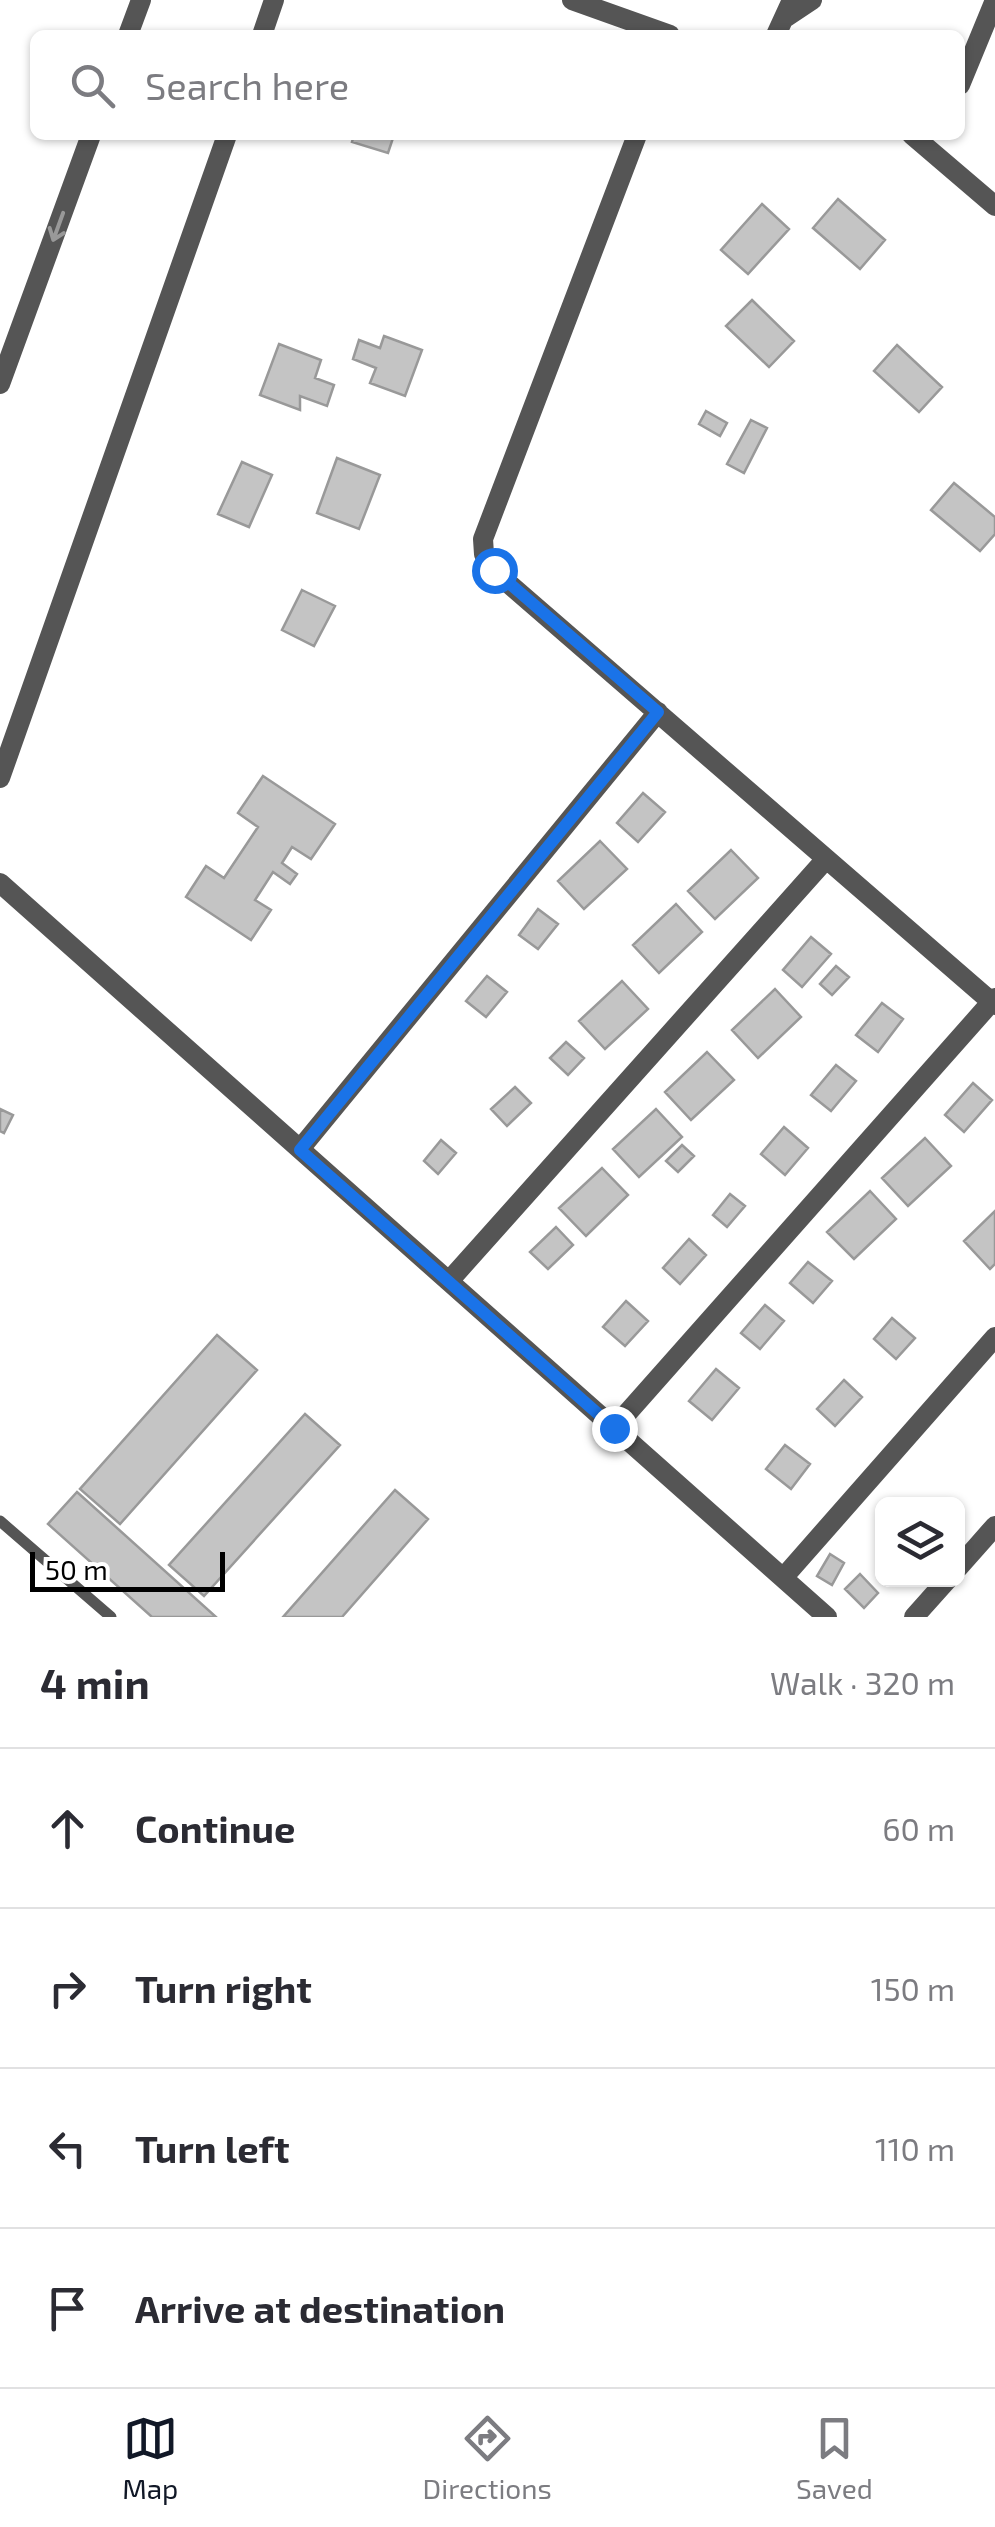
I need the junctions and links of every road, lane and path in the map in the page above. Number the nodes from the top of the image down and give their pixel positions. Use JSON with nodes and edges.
{"nodes":[{"id":1,"x":141,"y":0,"type":"edge"},
{"id":2,"x":274,"y":0,"type":"edge"},
{"id":3,"x":572,"y":0,"type":"edge"},
{"id":4,"x":812,"y":0,"type":"edge"},
{"id":5,"x":995,"y":0,"type":"edge"},
{"id":6,"x":784,"y":18,"type":"edge"},
{"id":7,"x":130,"y":30,"type":"edge"},
{"id":8,"x":264,"y":30,"type":"edge"},
{"id":9,"x":656,"y":30,"type":"edge"},
{"id":10,"x":965,"y":73,"type":"edge"},
{"id":11,"x":89,"y":140,"type":"edge"},
{"id":12,"x":224,"y":140,"type":"edge"},
{"id":13,"x":635,"y":140,"type":"edge"},
{"id":14,"x":936,"y":143,"type":"edge"},
{"id":15,"x":995,"y":206,"type":"edge"},
{"id":16,"x":0,"y":384,"type":"edge"},
{"id":17,"x":658,"y":712,"type":"junction"},
{"id":18,"x":0,"y":778,"type":"edge"},
{"id":19,"x":826,"y":859,"type":"junction"},
{"id":20,"x":0,"y":883,"type":"edge"},
{"id":21,"x":994,"y":1002,"type":"edge"},
{"id":22,"x":300,"y":1150,"type":"junction"},
{"id":23,"x":449,"y":1282,"type":"junction"},
{"id":24,"x":995,"y":1337,"type":"edge"},
{"id":25,"x":614,"y":1428,"type":"junction"},
{"id":26,"x":0,"y":1521,"type":"edge"},
{"id":27,"x":995,"y":1526,"type":"edge"},
{"id":28,"x":965,"y":1560,"type":"edge"},
{"id":29,"x":783,"y":1578,"type":"junction"},
{"id":30,"x":941,"y":1587,"type":"edge"},
{"id":31,"x":111,"y":1617,"type":"edge"},
{"id":32,"x":828,"y":1617,"type":"edge"},
{"id":33,"x":914,"y":1617,"type":"edge"}],
"edges":[{"from":1,"to":7,"type":"street"},
{"from":2,"to":8,"type":"street"},
{"from":3,"to":9,"type":"street"},
{"from":4,"to":6,"type":"street"},
{"from":5,"to":10,"type":"street"},
{"from":11,"to":16,"type":"street","one_way":true},
{"from":12,"to":18,"type":"street"},
{"from":13,"to":17,"type":"street"},
{"from":14,"to":15,"type":"street"},
{"from":17,"to":19,"type":"street"},
{"from":17,"to":22,"type":"street"},
{"from":19,"to":21,"type":"street"},
{"from":19,"to":23,"type":"street"},
{"from":20,"to":22,"type":"street"},
{"from":21,"to":25,"type":"street"},
{"from":22,"to":23,"type":"street"},
{"from":23,"to":25,"type":"street"},
{"from":24,"to":29,"type":"street"},
{"from":25,"to":29,"type":"street"},
{"from":26,"to":31,"type":"lane"},
{"from":27,"to":28,"type":"street"},
{"from":29,"to":32,"type":"street"},
{"from":30,"to":33,"type":"street"}]}
